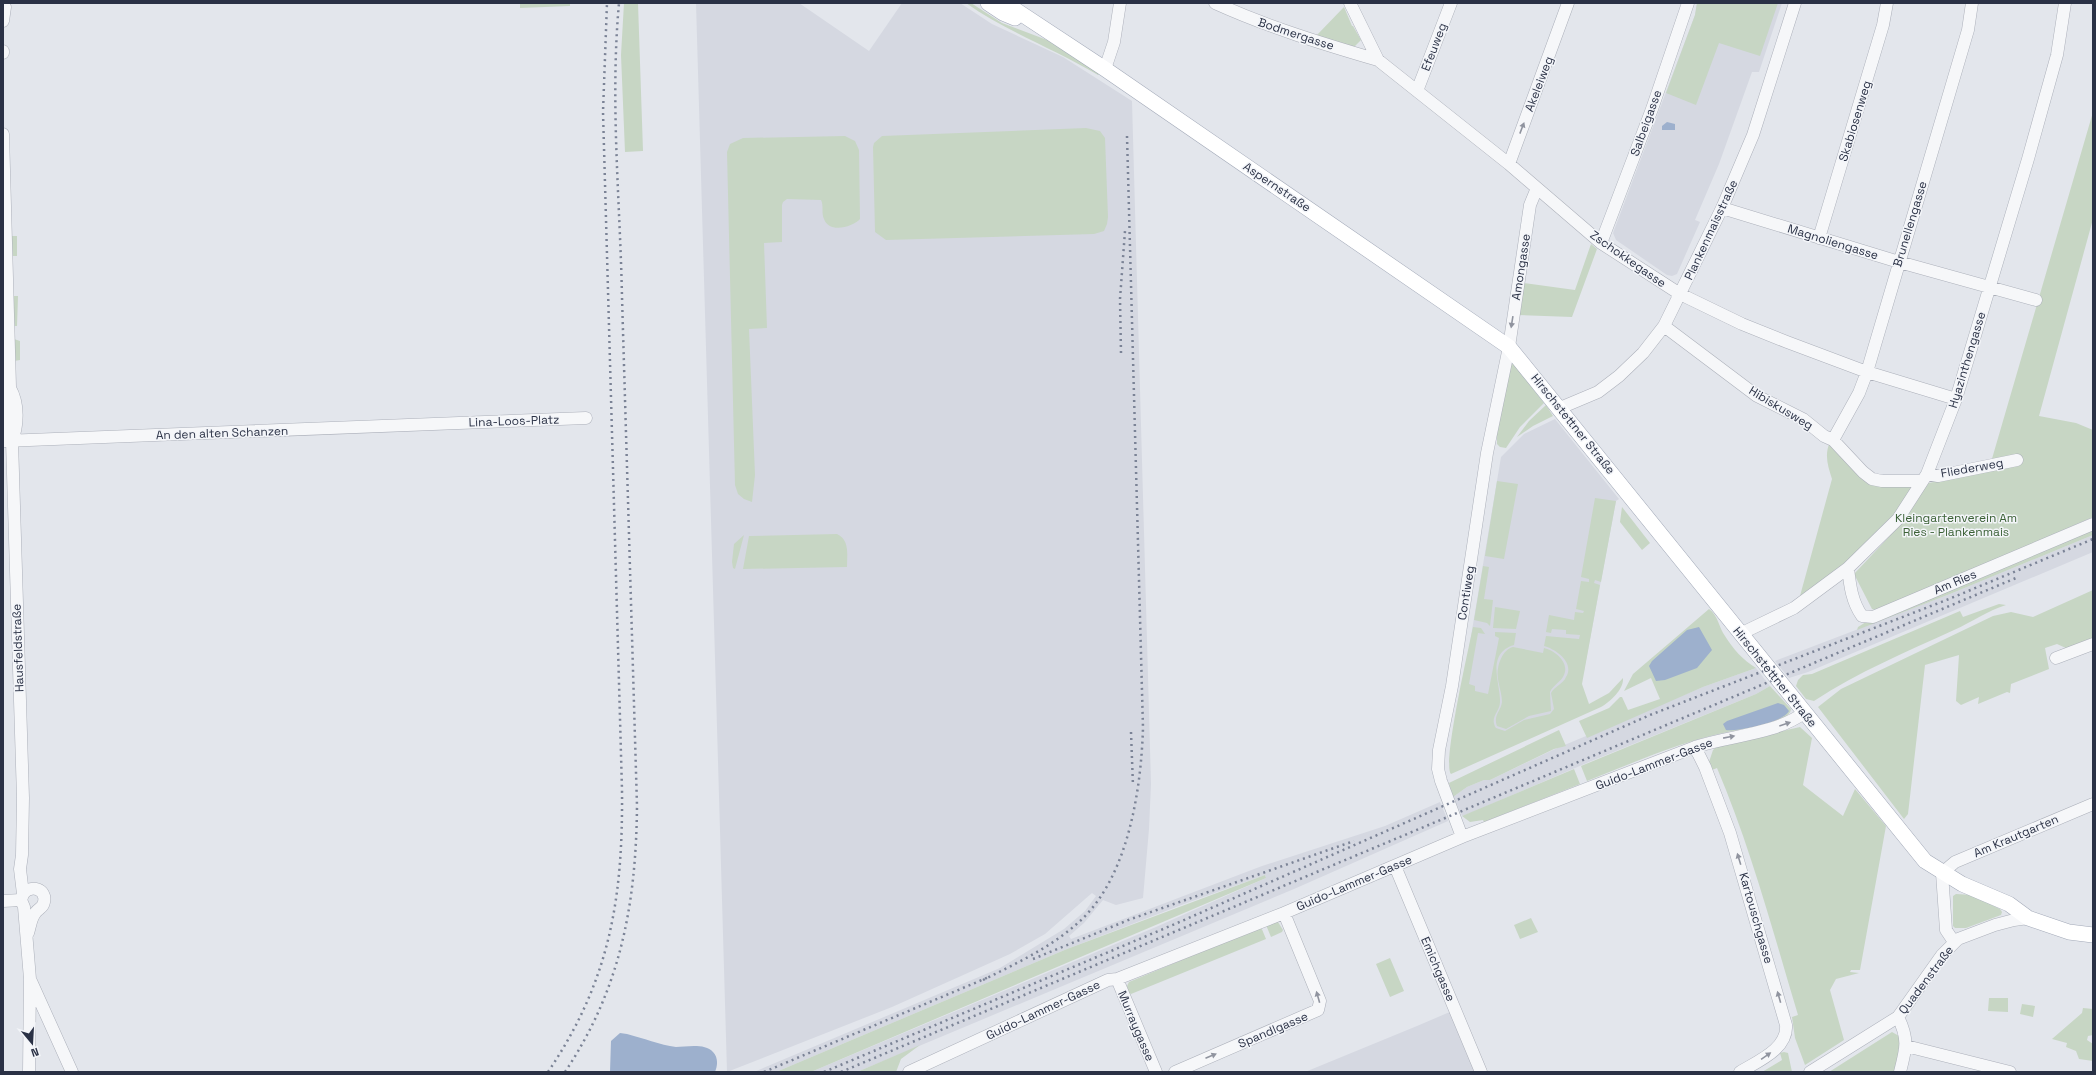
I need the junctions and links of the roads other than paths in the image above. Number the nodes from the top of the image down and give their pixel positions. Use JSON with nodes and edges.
{"nodes":[{"id":1,"x":988,"y":3,"type":"edge"},
{"id":2,"x":1005,"y":3,"type":"edge"},
{"id":3,"x":1120,"y":3,"type":"edge"},
{"id":4,"x":1215,"y":3,"type":"edge"},
{"id":5,"x":1350,"y":3,"type":"edge"},
{"id":6,"x":1451,"y":3,"type":"edge"},
{"id":7,"x":1568,"y":3,"type":"edge"},
{"id":8,"x":1688,"y":3,"type":"edge"},
{"id":9,"x":1795,"y":3,"type":"edge"},
{"id":10,"x":1887,"y":3,"type":"edge"},
{"id":11,"x":1972,"y":3,"type":"edge"},
{"id":12,"x":2066,"y":3,"type":"edge"},
{"id":13,"x":5,"y":6,"type":"edge"},
{"id":14,"x":3,"y":21,"type":"edge"},
{"id":15,"x":1044,"y":30,"type":"junction"},
{"id":16,"x":1378,"y":60,"type":"junction"},
{"id":17,"x":1105,"y":69,"type":"junction"},
{"id":18,"x":1416,"y":91,"type":"junction"},
{"id":19,"x":3,"y":134,"type":"edge"},
{"id":20,"x":1509,"y":164,"type":"junction"},
{"id":21,"x":1537,"y":188,"type":"junction"},
{"id":22,"x":1722,"y":208,"type":"junction"},
{"id":23,"x":1819,"y":238,"type":"junction"},
{"id":24,"x":1601,"y":243,"type":"junction"},
{"id":25,"x":1899,"y":262,"type":"junction"},
{"id":26,"x":1989,"y":286,"type":"junction"},
{"id":27,"x":1680,"y":294,"type":"junction"},
{"id":28,"x":2036,"y":300,"type":"dead end"},
{"id":29,"x":1664,"y":326,"type":"junction"},
{"id":30,"x":1509,"y":347,"type":"junction"},
{"id":31,"x":1867,"y":372,"type":"junction"},
{"id":32,"x":1956,"y":399,"type":"junction"},
{"id":33,"x":1560,"y":408,"type":"junction"},
{"id":34,"x":586,"y":418,"type":"dead end"},
{"id":35,"x":442,"y":424,"type":"joint"},
{"id":36,"x":1833,"y":440,"type":"junction"},
{"id":37,"x":7,"y":441,"type":"edge"},
{"id":38,"x":2017,"y":460,"type":"dead end"},
{"id":39,"x":1925,"y":478,"type":"junction"},
{"id":40,"x":2093,"y":524,"type":"edge"},
{"id":41,"x":1848,"y":568,"type":"junction"},
{"id":42,"x":1740,"y":634,"type":"junction"},
{"id":43,"x":2093,"y":644,"type":"edge"},
{"id":44,"x":2056,"y":658,"type":"dead end"},
{"id":45,"x":1804,"y":712,"type":"junction"},
{"id":46,"x":1694,"y":747,"type":"junction"},
{"id":47,"x":2093,"y":804,"type":"edge"},
{"id":48,"x":1462,"y":836,"type":"junction"},
{"id":49,"x":1394,"y":866,"type":"junction"},
{"id":50,"x":1942,"y":873,"type":"junction"},
{"id":51,"x":26,"y":897,"type":"junction"},
{"id":52,"x":3,"y":901,"type":"edge"},
{"id":53,"x":36,"y":911,"type":"junction"},
{"id":54,"x":1284,"y":913,"type":"junction"},
{"id":55,"x":2028,"y":918,"type":"junction"},
{"id":56,"x":2093,"y":935,"type":"edge"},
{"id":57,"x":26,"y":939,"type":"junction"},
{"id":58,"x":1954,"y":942,"type":"junction"},
{"id":59,"x":30,"y":979,"type":"junction"},
{"id":60,"x":1117,"y":979,"type":"junction"},
{"id":61,"x":1898,"y":1017,"type":"junction"},
{"id":62,"x":1906,"y":1046,"type":"junction"},
{"id":63,"x":29,"y":1072,"type":"edge"},
{"id":64,"x":72,"y":1072,"type":"edge"},
{"id":65,"x":909,"y":1072,"type":"edge"},
{"id":66,"x":1156,"y":1072,"type":"edge"},
{"id":67,"x":1176,"y":1072,"type":"edge"},
{"id":68,"x":1481,"y":1072,"type":"edge"},
{"id":69,"x":1740,"y":1072,"type":"edge"},
{"id":70,"x":1810,"y":1072,"type":"edge"},
{"id":71,"x":1900,"y":1072,"type":"edge"},
{"id":72,"x":2010,"y":1072,"type":"edge"}],
"edges":[{"from":1,"to":15,"type":"main road","name":"Aspernstraße"},
{"from":2,"to":15,"type":"main road","name":"Aspernstraße"},
{"from":3,"to":17,"type":"street"},
{"from":4,"to":16,"type":"street","name":"Bodmergasse"},
{"from":5,"to":16,"type":"street","name":"Zschokkegasse"},
{"from":6,"to":18,"type":"street","name":"Efeuweg"},
{"from":20,"to":7,"type":"street","name":"Akeleiweg","one_way":true},
{"from":8,"to":24,"type":"street","name":"Salbeigasse"},
{"from":9,"to":22,"type":"street","name":"Plankenmaisstraße"},
{"from":10,"to":23,"type":"street","name":"Skabiosenweg"},
{"from":11,"to":25,"type":"street","name":"Brunellengasse"},
{"from":12,"to":26,"type":"street","name":"Hyazinthengasse"},
{"from":13,"to":14,"type":"street"},
{"from":15,"to":17,"type":"main road","name":"Aspernstraße"},
{"from":16,"to":18,"type":"street","name":"Zschokkegasse"},
{"from":17,"to":30,"type":"main road","name":"Aspernstraße"},
{"from":18,"to":20,"type":"street","name":"Zschokkegasse"},
{"from":19,"to":37,"type":"street","name":"Hausfeldstraße"},
{"from":20,"to":21,"type":"street","name":"Zschokkegasse"},
{"from":21,"to":24,"type":"street","name":"Zschokkegasse"},
{"from":21,"to":30,"type":"street","name":"Amongasse","one_way":true},
{"from":22,"to":23,"type":"street","name":"Magnoliengasse"},
{"from":22,"to":27,"type":"street","name":"Plankenmaisstraße"},
{"from":23,"to":25,"type":"street","name":"Magnoliengasse"},
{"from":24,"to":27,"type":"street","name":"Zschokkegasse"},
{"from":25,"to":26,"type":"street","name":"Magnoliengasse"},
{"from":25,"to":31,"type":"street","name":"Brunellengasse"},
{"from":26,"to":28,"type":"street","name":"Magnoliengasse"},
{"from":26,"to":32,"type":"street","name":"Hyazinthengasse"},
{"from":27,"to":29,"type":"street","name":"Plankenmaisstraße"},
{"from":27,"to":31,"type":"street","name":"Zschokkegasse"},
{"from":29,"to":33,"type":"street","name":"Plankenmaisstraße"},
{"from":29,"to":36,"type":"street","name":"Hibiskusweg"},
{"from":30,"to":33,"type":"main road","name":"Hirschstettner Straße"},
{"from":30,"to":48,"type":"street","name":"Contiweg"},
{"from":31,"to":32,"type":"street","name":"Zschokkegasse"},
{"from":31,"to":36,"type":"street","name":"Brunellengasse"},
{"from":32,"to":39,"type":"street","name":"Hyazinthengasse"},
{"from":33,"to":42,"type":"main road","name":"Hirschstettner Straße"},
{"from":34,"to":35,"type":"street","name":"Lina-Loos-Platz"},
{"from":35,"to":37,"type":"street","name":"An den alten Schanzen"},
{"from":36,"to":39,"type":"street","name":"Hibiskusweg"},
{"from":37,"to":51,"type":"street","name":"Hausfeldstraße"},
{"from":38,"to":39,"type":"street","name":"Fliederweg"},
{"from":39,"to":41,"type":"street","name":"Hyazinthengasse"},
{"from":40,"to":41,"type":"street","name":"Am Ries"},
{"from":41,"to":42,"type":"street","name":"Hyazinthengasse"},
{"from":42,"to":45,"type":"main road","name":"Hirschstettner Straße"},
{"from":43,"to":44,"type":"street"},
{"from":46,"to":45,"type":"street","name":"Guido-Lammer-Gasse","one_way":true},
{"from":45,"to":50,"type":"main road","name":"Hirschstettner Straße"},
{"from":46,"to":48,"type":"street","name":"Guido-Lammer-Gasse"},
{"from":69,"to":46,"type":"street","name":"Kartouschgasse","one_way":true},
{"from":47,"to":50,"type":"street","name":"Am Krautgarten"},
{"from":48,"to":49,"type":"street","name":"Guido-Lammer-Gasse"},
{"from":49,"to":54,"type":"street","name":"Guido-Lammer-Gasse"},
{"from":49,"to":68,"type":"street","name":"Emichgasse"},
{"from":50,"to":55,"type":"main road","name":"Hirschstettner Straße"},
{"from":50,"to":58,"type":"street"},
{"from":51,"to":52,"type":"street"},
{"from":51,"to":53,"type":"street"},
{"from":51,"to":53,"type":"street","name":"Hausfeldstraße"},
{"from":51,"to":57,"type":"street","name":"Hausfeldstraße"},
{"from":53,"to":57,"type":"street","name":"Hausfeldstraße"},
{"from":54,"to":60,"type":"street","name":"Guido-Lammer-Gasse"},
{"from":67,"to":54,"type":"street","name":"Spandlgasse","one_way":true},
{"from":55,"to":56,"type":"main road","name":"Hirschstettner Straße"},
{"from":55,"to":58,"type":"street","name":"Quadenstraße"},
{"from":57,"to":59,"type":"street","name":"Hausfeldstraße"},
{"from":58,"to":61,"type":"street","name":"Quadenstraße"},
{"from":59,"to":63,"type":"street"},
{"from":59,"to":64,"type":"street","name":"Hausfeldstraße"},
{"from":60,"to":65,"type":"street","name":"Guido-Lammer-Gasse"},
{"from":60,"to":66,"type":"street","name":"Murraygasse"},
{"from":61,"to":62,"type":"street"},
{"from":61,"to":70,"type":"street","name":"Quadenstraße"},
{"from":62,"to":71,"type":"street"},
{"from":62,"to":72,"type":"street"}]}
